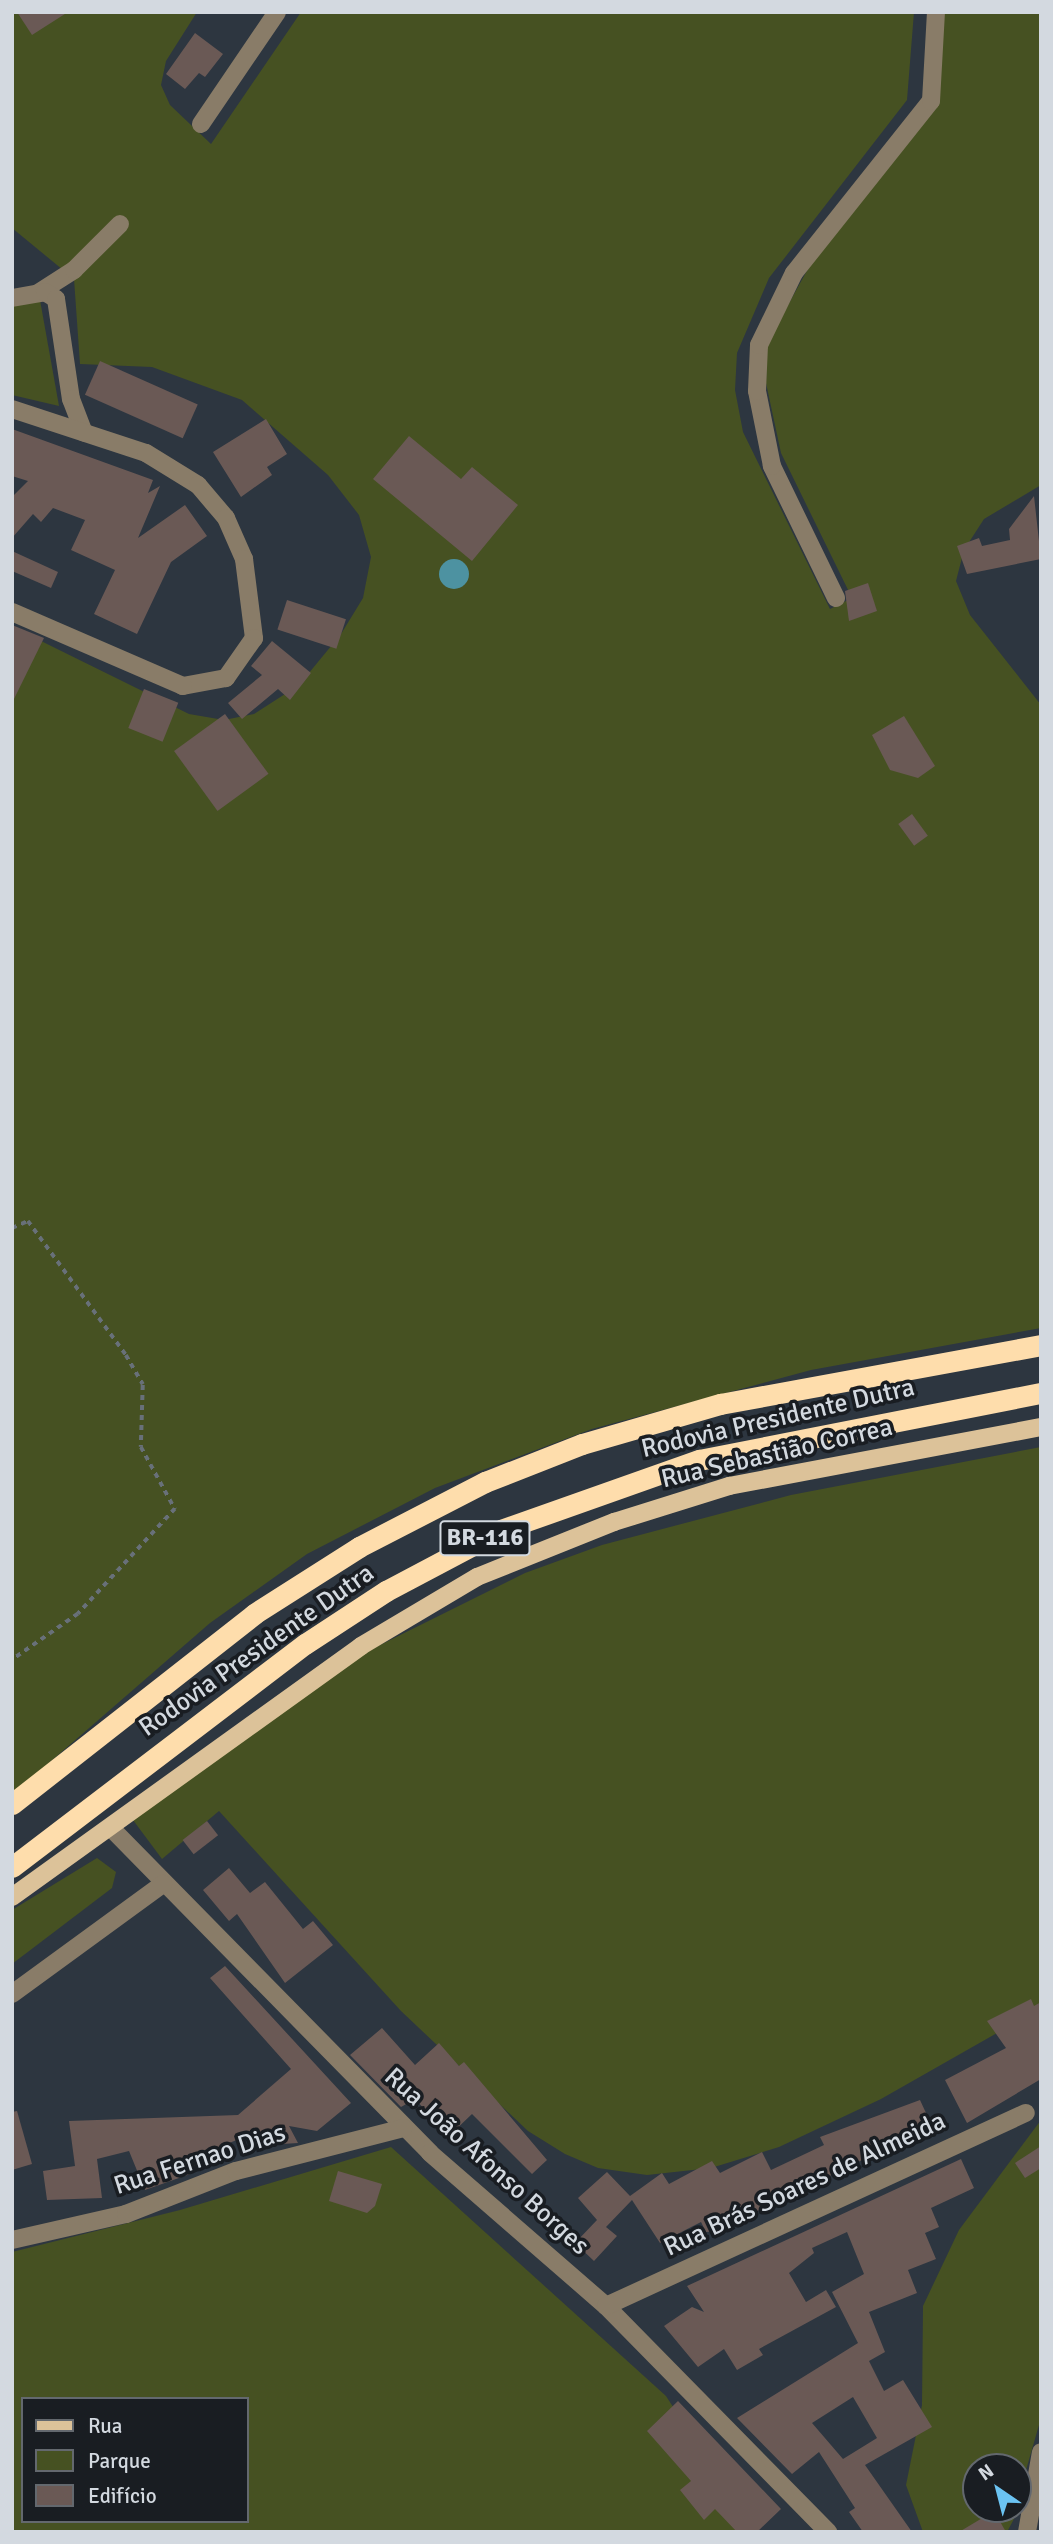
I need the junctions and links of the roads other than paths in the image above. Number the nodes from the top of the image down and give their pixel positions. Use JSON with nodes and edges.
{"nodes":[{"id":1,"x":277,"y":12,"type":"edge"},
{"id":2,"x":936,"y":12,"type":"edge"},
{"id":3,"x":201,"y":124,"type":"dead end"},
{"id":4,"x":120,"y":224,"type":"dead end"},
{"id":5,"x":38,"y":293,"type":"junction"},
{"id":6,"x":12,"y":298,"type":"edge"},
{"id":7,"x":12,"y":409,"type":"edge"},
{"id":8,"x":85,"y":433,"type":"junction"},
{"id":9,"x":836,"y":598,"type":"dead end"},
{"id":10,"x":12,"y":612,"type":"edge"},
{"id":11,"x":1041,"y":1345,"type":"edge"},
{"id":12,"x":1041,"y":1393,"type":"edge"},
{"id":13,"x":1041,"y":1427,"type":"edge"},
{"id":14,"x":12,"y":1804,"type":"edge"},
{"id":15,"x":112,"y":1829,"type":"junction"},
{"id":16,"x":12,"y":1867,"type":"edge"},
{"id":17,"x":163,"y":1884,"type":"junction"},
{"id":18,"x":12,"y":1897,"type":"edge"},
{"id":19,"x":12,"y":1994,"type":"edge"},
{"id":20,"x":1026,"y":2113,"type":"dead end"},
{"id":21,"x":404,"y":2128,"type":"junction"},
{"id":22,"x":12,"y":2240,"type":"edge"},
{"id":23,"x":606,"y":2306,"type":"junction"},
{"id":24,"x":1041,"y":2452,"type":"edge"},
{"id":25,"x":828,"y":2532,"type":"edge"},
{"id":26,"x":1027,"y":2532,"type":"edge"}],
"edges":[{"from":1,"to":3,"type":"street"},
{"from":2,"to":9,"type":"street"},
{"from":4,"to":5,"type":"street"},
{"from":5,"to":6,"type":"street"},
{"from":5,"to":8,"type":"street"},
{"from":7,"to":8,"type":"street"},
{"from":8,"to":10,"type":"street"},
{"from":11,"to":14,"type":"highway","name":"Rodovia Presidente Dutra","number":"BR-116"},
{"from":12,"to":16,"type":"highway","name":"Rodovia Presidente Dutra","number":"BR-116"},
{"from":13,"to":15,"type":"main road","name":"Rua Sebastião Correa"},
{"from":15,"to":17,"type":"street","name":"Rua João Afonso Borges"},
{"from":15,"to":18,"type":"main road","name":"Rua Sebastião Correa"},
{"from":17,"to":19,"type":"street"},
{"from":17,"to":21,"type":"street","name":"Rua João Afonso Borges"},
{"from":20,"to":23,"type":"street","name":"Rua Brás Soares de Almeida"},
{"from":21,"to":22,"type":"street","name":"Rua Fernao Dias"},
{"from":21,"to":23,"type":"street","name":"Rua João Afonso Borges"},
{"from":23,"to":25,"type":"street","name":"Rua João Afonso Borges"},
{"from":24,"to":26,"type":"street"}]}
